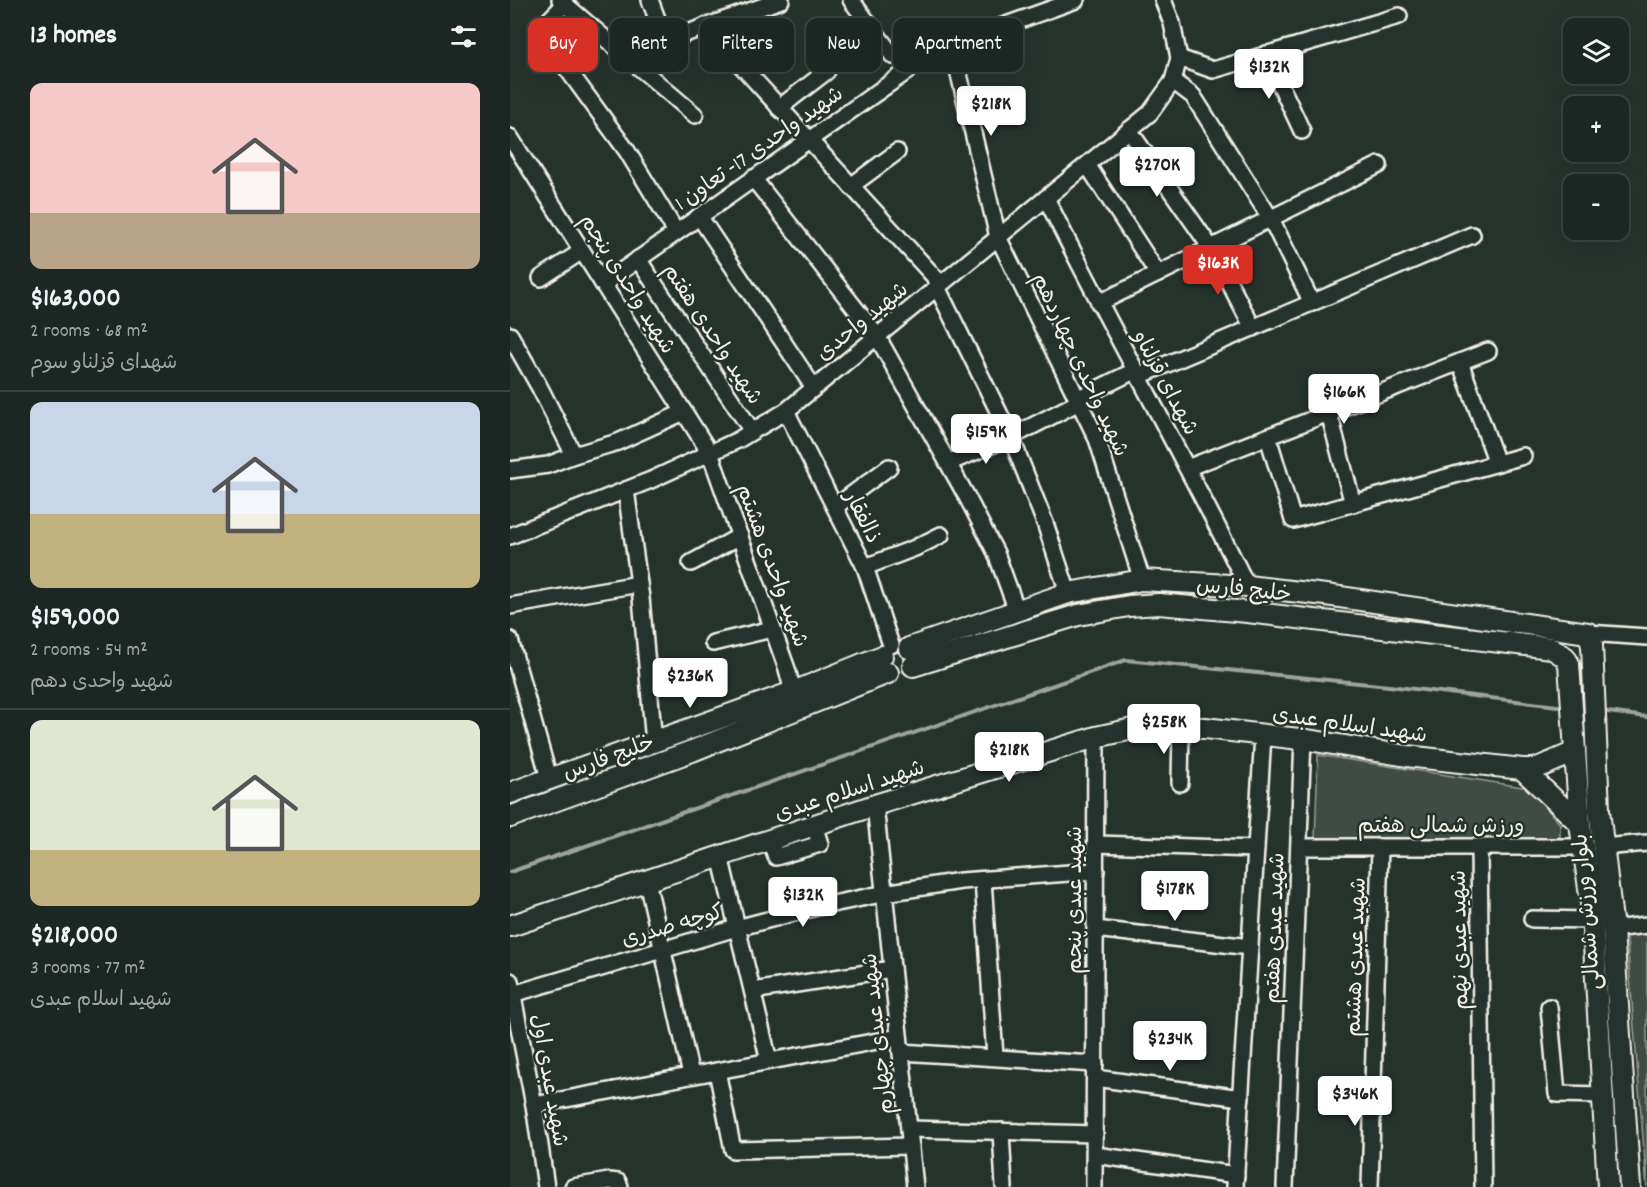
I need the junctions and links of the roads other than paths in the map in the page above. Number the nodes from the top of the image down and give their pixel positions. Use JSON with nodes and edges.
{"nodes":[{"id":1,"x":650,"y":0,"type":"edge"},
{"id":2,"x":781,"y":0,"type":"edge"},
{"id":3,"x":851,"y":0,"type":"edge"},
{"id":4,"x":1077,"y":0,"type":"edge"},
{"id":5,"x":1163,"y":0,"type":"edge"},
{"id":6,"x":562,"y":2,"type":"edge"},
{"id":7,"x":1399,"y":16,"type":"dead end"},
{"id":8,"x":657,"y":18,"type":"edge"},
{"id":9,"x":728,"y":18,"type":"edge"},
{"id":10,"x":1023,"y":19,"type":"edge"},
{"id":11,"x":610,"y":42,"type":"edge"},
{"id":12,"x":1266,"y":54,"type":"junction"},
{"id":13,"x":893,"y":56,"type":"dead end"},
{"id":14,"x":1179,"y":58,"type":"junction"},
{"id":15,"x":645,"y":72,"type":"edge"},
{"id":16,"x":747,"y":72,"type":"edge"},
{"id":17,"x":826,"y":72,"type":"edge"},
{"id":18,"x":906,"y":72,"type":"edge"},
{"id":19,"x":958,"y":72,"type":"edge"},
{"id":20,"x":1173,"y":81,"type":"junction"},
{"id":21,"x":779,"y":108,"type":"junction"},
{"id":22,"x":695,"y":115,"type":"dead end"},
{"id":23,"x":1130,"y":130,"type":"junction"},
{"id":24,"x":1302,"y":131,"type":"dead end"},
{"id":25,"x":510,"y":137,"type":"edge"},
{"id":26,"x":808,"y":139,"type":"junction"},
{"id":27,"x":897,"y":152,"type":"dead end"},
{"id":28,"x":1379,"y":165,"type":"dead end"},
{"id":29,"x":1088,"y":166,"type":"junction"},
{"id":30,"x":753,"y":178,"type":"junction"},
{"id":31,"x":852,"y":186,"type":"junction"},
{"id":32,"x":1046,"y":198,"type":"junction"},
{"id":33,"x":699,"y":216,"type":"junction"},
{"id":34,"x":1271,"y":219,"type":"junction"},
{"id":35,"x":676,"y":232,"type":"junction"},
{"id":36,"x":1472,"y":235,"type":"dead end"},
{"id":37,"x":998,"y":237,"type":"junction"},
{"id":38,"x":1211,"y":248,"type":"junction"},
{"id":39,"x":582,"y":251,"type":"junction"},
{"id":40,"x":638,"y":259,"type":"junction"},
{"id":41,"x":1158,"y":274,"type":"junction"},
{"id":42,"x":541,"y":278,"type":"dead end"},
{"id":43,"x":603,"y":284,"type":"junction"},
{"id":44,"x":939,"y":286,"type":"junction"},
{"id":45,"x":1100,"y":303,"type":"junction"},
{"id":46,"x":1312,"y":303,"type":"junction"},
{"id":47,"x":1253,"y":328,"type":"junction"},
{"id":48,"x":510,"y":335,"type":"edge"},
{"id":49,"x":877,"y":336,"type":"junction"},
{"id":50,"x":1488,"y":351,"type":"dead end"},
{"id":51,"x":1460,"y":362,"type":"junction"},
{"id":52,"x":1137,"y":373,"type":"junction"},
{"id":53,"x":814,"y":388,"type":"junction"},
{"id":54,"x":1078,"y":400,"type":"junction"},
{"id":55,"x":786,"y":411,"type":"junction"},
{"id":56,"x":684,"y":412,"type":"junction"},
{"id":57,"x":1329,"y":413,"type":"junction"},
{"id":58,"x":752,"y":431,"type":"junction"},
{"id":59,"x":1011,"y":437,"type":"junction"},
{"id":60,"x":1268,"y":437,"type":"junction"},
{"id":61,"x":710,"y":453,"type":"junction"},
{"id":62,"x":574,"y":455,"type":"junction"},
{"id":63,"x":1523,"y":456,"type":"dead end"},
{"id":64,"x":948,"y":463,"type":"junction"},
{"id":65,"x":1497,"y":463,"type":"junction"},
{"id":66,"x":889,"y":467,"type":"dead end"},
{"id":67,"x":1187,"y":468,"type":"junction"},
{"id":68,"x":510,"y":470,"type":"edge"},
{"id":69,"x":626,"y":490,"type":"junction"},
{"id":70,"x":1353,"y":504,"type":"junction"},
{"id":71,"x":835,"y":507,"type":"junction"},
{"id":72,"x":941,"y":535,"type":"dead end"},
{"id":73,"x":510,"y":536,"type":"edge"},
{"id":74,"x":740,"y":536,"type":"junction"},
{"id":75,"x":691,"y":563,"type":"dead end"},
{"id":76,"x":865,"y":567,"type":"junction"},
{"id":77,"x":1142,"y":580,"type":"junction"},
{"id":78,"x":639,"y":584,"type":"junction"},
{"id":79,"x":1247,"y":586,"type":"junction"},
{"id":80,"x":1068,"y":593,"type":"junction"},
{"id":81,"x":510,"y":606,"type":"edge"},
{"id":82,"x":1017,"y":610,"type":"junction"},
{"id":83,"x":1525,"y":624,"type":"junction"},
{"id":84,"x":772,"y":629,"type":"junction"},
{"id":85,"x":1588,"y":633,"type":"junction"},
{"id":86,"x":1647,"y":637,"type":"edge"},
{"id":87,"x":510,"y":640,"type":"edge"},
{"id":88,"x":713,"y":643,"type":"dead end"},
{"id":89,"x":1523,"y":644,"type":"junction"},
{"id":90,"x":897,"y":658,"type":"junction"},
{"id":91,"x":1569,"y":664,"type":"joint"},
{"id":92,"x":793,"y":692,"type":"junction"},
{"id":93,"x":1181,"y":728,"type":"junction"},
{"id":94,"x":1263,"y":735,"type":"junction"},
{"id":95,"x":1096,"y":737,"type":"junction"},
{"id":96,"x":1303,"y":739,"type":"junction"},
{"id":97,"x":654,"y":742,"type":"junction"},
{"id":98,"x":1575,"y":751,"type":"junction"},
{"id":99,"x":1522,"y":769,"type":"junction"},
{"id":100,"x":549,"y":778,"type":"junction"},
{"id":101,"x":1180,"y":783,"type":"dead end"},
{"id":102,"x":510,"y":793,"type":"edge"},
{"id":103,"x":875,"y":805,"type":"junction"},
{"id":104,"x":510,"y":817,"type":"edge"},
{"id":105,"x":1580,"y":824,"type":"junction"},
{"id":106,"x":1647,"y":843,"type":"edge"},
{"id":107,"x":1096,"y":844,"type":"junction"},
{"id":108,"x":1299,"y":847,"type":"junction"},
{"id":109,"x":1380,"y":847,"type":"junction"},
{"id":110,"x":1479,"y":847,"type":"junction"},
{"id":111,"x":1584,"y":847,"type":"junction"},
{"id":112,"x":1604,"y":847,"type":"junction"},
{"id":113,"x":1256,"y":849,"type":"junction"},
{"id":114,"x":720,"y":856,"type":"junction"},
{"id":115,"x":1096,"y":871,"type":"junction"},
{"id":116,"x":983,"y":880,"type":"junction"},
{"id":117,"x":647,"y":881,"type":"junction"},
{"id":118,"x":884,"y":894,"type":"junction"},
{"id":119,"x":1532,"y":919,"type":"dead end"},
{"id":120,"x":1593,"y":925,"type":"junction"},
{"id":121,"x":1647,"y":925,"type":"edge"},
{"id":122,"x":510,"y":926,"type":"edge"},
{"id":123,"x":738,"y":928,"type":"junction"},
{"id":124,"x":1095,"y":929,"type":"junction"},
{"id":125,"x":1613,"y":929,"type":"junction"},
{"id":126,"x":1250,"y":947,"type":"junction"},
{"id":127,"x":663,"y":950,"type":"junction"},
{"id":128,"x":892,"y":969,"type":"junction"},
{"id":129,"x":511,"y":988,"type":"edge"},
{"id":130,"x":753,"y":991,"type":"junction"},
{"id":131,"x":1549,"y":1007,"type":"dead end"},
{"id":132,"x":900,"y":1044,"type":"junction"},
{"id":133,"x":994,"y":1058,"type":"junction"},
{"id":134,"x":769,"y":1061,"type":"junction"},
{"id":135,"x":717,"y":1071,"type":"junction"},
{"id":136,"x":1095,"y":1071,"type":"junction"},
{"id":137,"x":691,"y":1075,"type":"junction"},
{"id":138,"x":1603,"y":1095,"type":"junction"},
{"id":139,"x":1241,"y":1098,"type":"junction"},
{"id":140,"x":534,"y":1105,"type":"junction"},
{"id":141,"x":909,"y":1129,"type":"junction"},
{"id":142,"x":1001,"y":1131,"type":"junction"},
{"id":143,"x":1095,"y":1134,"type":"junction"},
{"id":144,"x":910,"y":1146,"type":"junction"},
{"id":145,"x":1095,"y":1155,"type":"junction"},
{"id":146,"x":1236,"y":1181,"type":"edge"},
{"id":147,"x":619,"y":1184,"type":"edge"},
{"id":148,"x":546,"y":1187,"type":"edge"},
{"id":149,"x":573,"y":1187,"type":"edge"},
{"id":150,"x":915,"y":1187,"type":"edge"},
{"id":151,"x":1004,"y":1187,"type":"edge"},
{"id":152,"x":1094,"y":1187,"type":"edge"},
{"id":153,"x":1285,"y":1187,"type":"edge"},
{"id":154,"x":1370,"y":1187,"type":"edge"},
{"id":155,"x":1483,"y":1187,"type":"edge"},
{"id":156,"x":1608,"y":1187,"type":"edge"},
{"id":157,"x":1630,"y":1187,"type":"edge"}],
"edges":[{"from":1,"to":8,"type":"street"},
{"from":2,"to":9,"type":"street"},
{"from":3,"to":13,"type":"street"},
{"from":4,"to":10,"type":"street","name":"شهید واحدی 17- تعاون 1"},
{"from":5,"to":14,"type":"street"},
{"from":6,"to":11,"type":"street"},
{"from":6,"to":35,"type":"street"},
{"from":7,"to":12,"type":"street"},
{"from":12,"to":14,"type":"street"},
{"from":12,"to":24,"type":"street"},
{"from":14,"to":20,"type":"street","name":"شهید واحدی"},
{"from":15,"to":22,"type":"street"},
{"from":16,"to":21,"type":"street"},
{"from":17,"to":21,"type":"street"},
{"from":18,"to":26,"type":"street","name":"شهید واحدی 17- تعاون 1"},
{"from":19,"to":37,"type":"street","name":"شهید واحدی چهاردهم"},
{"from":20,"to":23,"type":"street","name":"شهید واحدی"},
{"from":20,"to":34,"type":"street"},
{"from":21,"to":26,"type":"street"},
{"from":23,"to":29,"type":"street","name":"شهید واحدی"},
{"from":23,"to":38,"type":"street"},
{"from":25,"to":39,"type":"street","name":"شهید واحدی پنجم"},
{"from":26,"to":30,"type":"street","name":"شهید واحدی 17- تعاون 1"},
{"from":26,"to":31,"type":"street"},
{"from":27,"to":31,"type":"street"},
{"from":28,"to":34,"type":"street"},
{"from":29,"to":32,"type":"street","name":"شهید واحدی"},
{"from":29,"to":41,"type":"street"},
{"from":30,"to":33,"type":"street","name":"شهید واحدی 17- تعاون 1"},
{"from":30,"to":49,"type":"street"},
{"from":31,"to":44,"type":"street"},
{"from":32,"to":37,"type":"street","name":"شهید واحدی"},
{"from":32,"to":45,"type":"street","name":"شهدای قزلناو"},
{"from":33,"to":35,"type":"street","name":"شهید واحدی 17- تعاون 1"},
{"from":33,"to":53,"type":"street"},
{"from":34,"to":38,"type":"street"},
{"from":34,"to":46,"type":"street"},
{"from":35,"to":40,"type":"street","name":"شهید واحدی 17- تعاون 1"},
{"from":36,"to":46,"type":"street"},
{"from":37,"to":44,"type":"street","name":"شهید واحدی"},
{"from":37,"to":54,"type":"street","name":"شهید واحدی چهاردهم"},
{"from":38,"to":41,"type":"street"},
{"from":38,"to":47,"type":"street"},
{"from":39,"to":42,"type":"street"},
{"from":39,"to":43,"type":"street","name":"شهید واحدی پنجم"},
{"from":40,"to":43,"type":"street","name":"شهید واحدی 17- تعاون 1"},
{"from":40,"to":58,"type":"street","name":"شهید واحدی هفتم"},
{"from":41,"to":45,"type":"street"},
{"from":43,"to":56,"type":"street","name":"شهید واحدی پنجم"},
{"from":44,"to":49,"type":"street","name":"شهید واحدی"},
{"from":44,"to":59,"type":"street"},
{"from":45,"to":52,"type":"street","name":"شهدای قزلناو"},
{"from":46,"to":47,"type":"street"},
{"from":47,"to":52,"type":"street"},
{"from":48,"to":62,"type":"street"},
{"from":49,"to":53,"type":"street","name":"شهید واحدی"},
{"from":49,"to":64,"type":"street"},
{"from":50,"to":51,"type":"street"},
{"from":51,"to":57,"type":"street"},
{"from":51,"to":65,"type":"street"},
{"from":52,"to":54,"type":"street"},
{"from":52,"to":67,"type":"street","name":"شهدای قزلناو"},
{"from":53,"to":55,"type":"street","name":"شهید واحدی"},
{"from":54,"to":59,"type":"street"},
{"from":54,"to":77,"type":"street","name":"شهید واحدی چهاردهم"},
{"from":55,"to":58,"type":"street","name":"شهید واحدی"},
{"from":55,"to":71,"type":"street","name":"ذالفقار"},
{"from":56,"to":61,"type":"street","name":"شهید واحدی پنجم"},
{"from":56,"to":62,"type":"street"},
{"from":57,"to":60,"type":"street"},
{"from":57,"to":70,"type":"street"},
{"from":58,"to":61,"type":"street","name":"شهید واحدی"},
{"from":59,"to":64,"type":"street"},
{"from":59,"to":80,"type":"street"},
{"from":60,"to":67,"type":"street"},
{"from":60,"to":70,"type":"street"},
{"from":61,"to":69,"type":"street","name":"شهید واحدی"},
{"from":61,"to":74,"type":"street","name":"شهید واحدی هشتم"},
{"from":62,"to":68,"type":"street"},
{"from":63,"to":65,"type":"street"},
{"from":64,"to":82,"type":"street"},
{"from":65,"to":70,"type":"street"},
{"from":66,"to":71,"type":"street"},
{"from":67,"to":79,"type":"street","name":"شهدای قزلناو"},
{"from":69,"to":73,"type":"street","name":"شهید واحدی"},
{"from":69,"to":78,"type":"street"},
{"from":71,"to":76,"type":"street","name":"ذالفقار"},
{"from":72,"to":76,"type":"street"},
{"from":74,"to":75,"type":"street"},
{"from":74,"to":84,"type":"street","name":"شهید واحدی هشتم"},
{"from":76,"to":90,"type":"street","name":"ذالفقار"},
{"from":77,"to":79,"type":"main road"},
{"from":77,"to":80,"type":"main road"},
{"from":78,"to":81,"type":"street"},
{"from":78,"to":97,"type":"street"},
{"from":79,"to":83,"type":"main road"},
{"from":80,"to":82,"type":"main road"},
{"from":82,"to":90,"type":"main road"},
{"from":83,"to":85,"type":"main road"},
{"from":83,"to":89,"type":"main road"},
{"from":84,"to":88,"type":"street"},
{"from":84,"to":92,"type":"street","name":"شهید واحدی هشتم"},
{"from":85,"to":86,"type":"street"},
{"from":85,"to":112,"type":"main road","name":"بلوار ورزش شمالی"},
{"from":87,"to":100,"type":"street"},
{"from":89,"to":90,"type":"main road","name":"خلیج فارس"},
{"from":89,"to":91,"type":"main road","name":"خلیج فارس"},
{"from":90,"to":92,"type":"main road","name":"خلیج فارس"},
{"from":90,"to":104,"type":"main road","name":"خلیج فارس"},
{"from":91,"to":98,"type":"main road","name":"بلوار ورزش شمالی"},
{"from":92,"to":97,"type":"main road","name":"خلیج فارس"},
{"from":93,"to":94,"type":"main road","name":"شهید اسلام عبدی"},
{"from":93,"to":95,"type":"main road","name":"شهید اسلام عبدی"},
{"from":93,"to":101,"type":"street"},
{"from":94,"to":96,"type":"main road","name":"شهید اسلام عبدی"},
{"from":94,"to":113,"type":"street"},
{"from":95,"to":103,"type":"main road","name":"شهید اسلام عبدی"},
{"from":95,"to":107,"type":"street","name":"شهید عبدی پنجم"},
{"from":96,"to":99,"type":"main road","name":"شهید اسلام عبدی"},
{"from":96,"to":108,"type":"street","name":"شهید عبدی هفتم"},
{"from":97,"to":100,"type":"main road","name":"خلیج فارس"},
{"from":98,"to":99,"type":"main road","name":"شهید اسلام عبدی"},
{"from":98,"to":105,"type":"main road","name":"بلوار ورزش شمالی"},
{"from":99,"to":105,"type":"main road"},
{"from":100,"to":102,"type":"main road","name":"خلیج فارس"},
{"from":103,"to":114,"type":"main road","name":"شهید اسلام عبدی"},
{"from":103,"to":118,"type":"street","name":"شهید عبدی چهارم"},
{"from":105,"to":111,"type":"main road","name":"بلوار ورزش شمالی"},
{"from":106,"to":112,"type":"street"},
{"from":107,"to":113,"type":"street"},
{"from":107,"to":115,"type":"street","name":"شهید عبدی پنجم"},
{"from":108,"to":109,"type":"street","name":"ورزش شمالی هفتم"},
{"from":108,"to":153,"type":"street","name":"شهید عبدی هفتم"},
{"from":109,"to":110,"type":"street","name":"ورزش شمالی هفتم"},
{"from":109,"to":154,"type":"street","name":"شهید عبدی هشتم"},
{"from":110,"to":111,"type":"street","name":"ورزش شمالی هفتم"},
{"from":110,"to":155,"type":"street","name":"شهید عبدی نهم"},
{"from":111,"to":120,"type":"main road","name":"بلوار ورزش شمالی"},
{"from":112,"to":125,"type":"main road","name":"بلوار ورزش شمالی"},
{"from":113,"to":126,"type":"street"},
{"from":114,"to":117,"type":"main road","name":"شهید اسلام عبدی"},
{"from":114,"to":123,"type":"street"},
{"from":115,"to":116,"type":"street","name":"کوچه صدری"},
{"from":115,"to":124,"type":"street","name":"شهید عبدی پنجم"},
{"from":116,"to":118,"type":"street","name":"کوچه صدری"},
{"from":116,"to":133,"type":"street"},
{"from":117,"to":122,"type":"main road","name":"شهید اسلام عبدی"},
{"from":117,"to":127,"type":"street"},
{"from":118,"to":123,"type":"street","name":"کوچه صدری"},
{"from":118,"to":128,"type":"street","name":"شهید عبدی چهارم"},
{"from":119,"to":120,"type":"street"},
{"from":120,"to":125,"type":"main road"},
{"from":120,"to":138,"type":"main road","name":"بلوار ورزش شمالی"},
{"from":121,"to":125,"type":"street"},
{"from":123,"to":127,"type":"street","name":"کوچه صدری"},
{"from":123,"to":130,"type":"street"},
{"from":124,"to":126,"type":"street"},
{"from":124,"to":136,"type":"street","name":"شهید عبدی پنجم"},
{"from":125,"to":157,"type":"main road","name":"بلوار ورزش شمالی"},
{"from":126,"to":139,"type":"street"},
{"from":127,"to":129,"type":"street","name":"کوچه صدری"},
{"from":127,"to":137,"type":"street"},
{"from":128,"to":130,"type":"street"},
{"from":128,"to":132,"type":"street","name":"شهید عبدی چهارم"},
{"from":129,"to":140,"type":"street","name":"شهید عبدی اول"},
{"from":130,"to":134,"type":"street"},
{"from":131,"to":138,"type":"street"},
{"from":132,"to":133,"type":"street"},
{"from":132,"to":134,"type":"street"},
{"from":132,"to":141,"type":"street","name":"شهید عبدی چهارم"},
{"from":133,"to":136,"type":"street"},
{"from":134,"to":135,"type":"street"},
{"from":135,"to":137,"type":"street"},
{"from":135,"to":144,"type":"street"},
{"from":136,"to":139,"type":"street"},
{"from":136,"to":143,"type":"street","name":"شهید عبدی پنجم"},
{"from":137,"to":140,"type":"street"},
{"from":138,"to":156,"type":"main road","name":"بلوار ورزش شمالی"},
{"from":139,"to":146,"type":"street"},
{"from":140,"to":148,"type":"street","name":"شهید عبدی اول"},
{"from":141,"to":142,"type":"street"},
{"from":141,"to":144,"type":"street","name":"شهید عبدی چهارم"},
{"from":142,"to":143,"type":"street"},
{"from":142,"to":151,"type":"street"},
{"from":143,"to":145,"type":"street","name":"شهید عبدی پنجم"},
{"from":144,"to":150,"type":"street","name":"شهید عبدی چهارم"},
{"from":145,"to":146,"type":"street"},
{"from":145,"to":152,"type":"street","name":"شهید عبدی پنجم"},
{"from":147,"to":149,"type":"street"}]}
